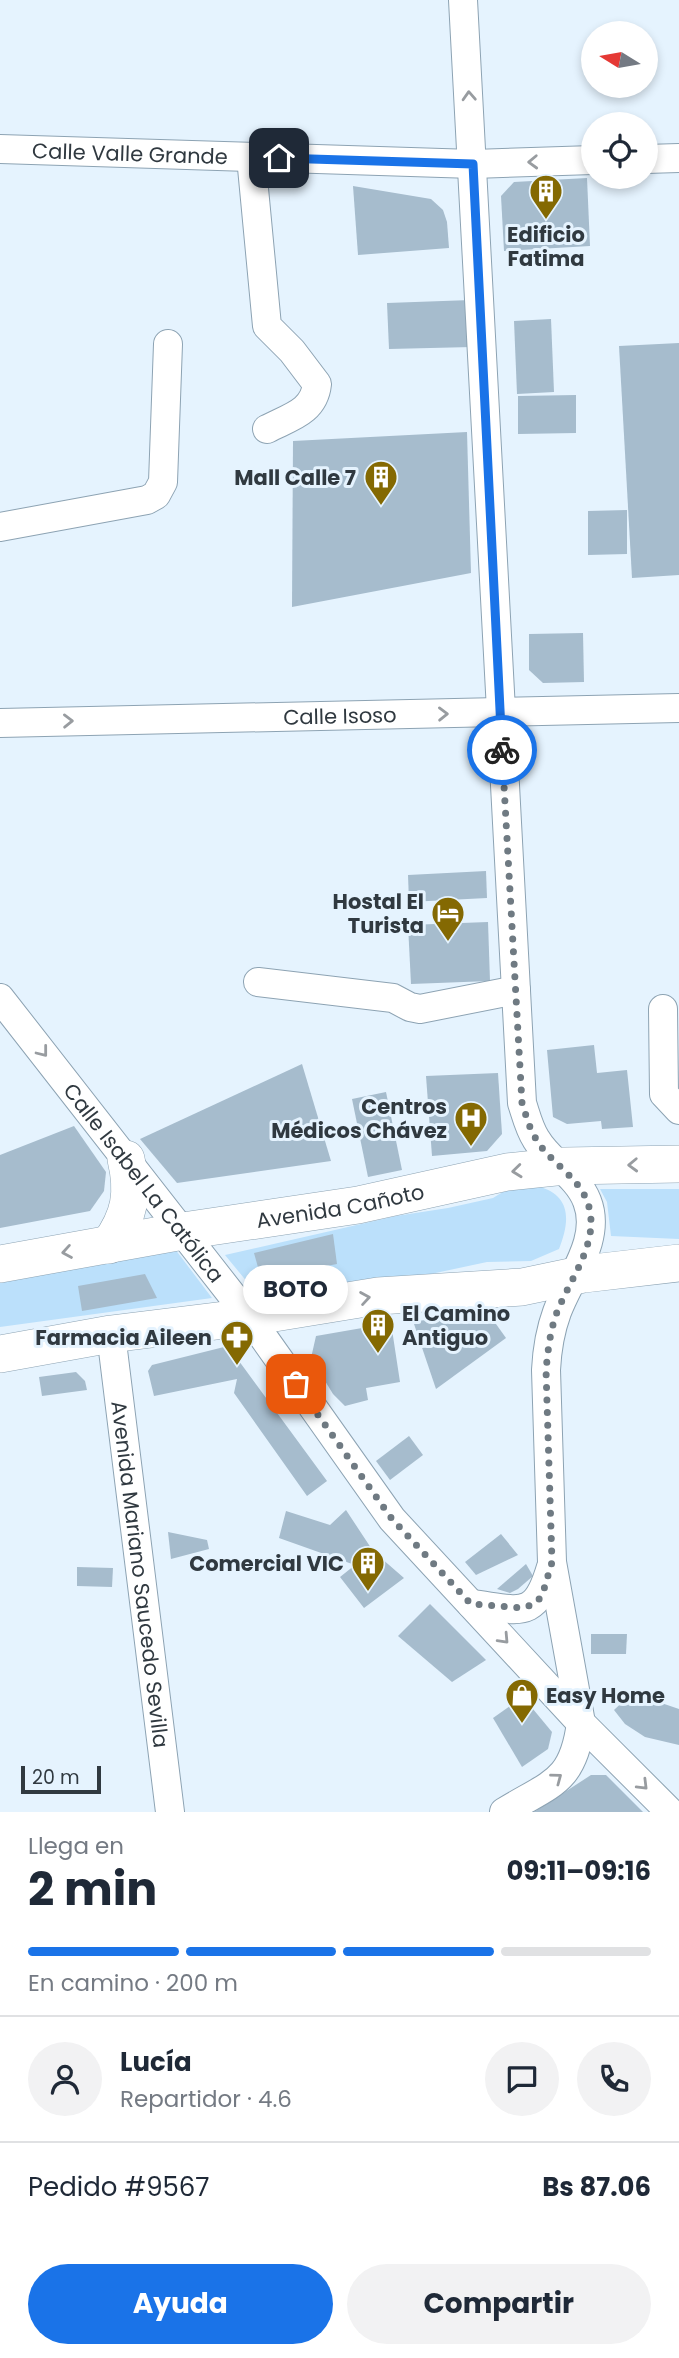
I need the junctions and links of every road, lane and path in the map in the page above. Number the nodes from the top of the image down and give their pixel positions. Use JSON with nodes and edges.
{"nodes":[{"id":1,"x":463,"y":0,"type":"edge"},
{"id":2,"x":0,"y":149,"type":"edge"},
{"id":3,"x":251,"y":157,"type":"junction"},
{"id":4,"x":679,"y":158,"type":"edge"},
{"id":5,"x":658,"y":159,"type":"edge"},
{"id":6,"x":581,"y":160,"type":"edge"},
{"id":7,"x":473,"y":164,"type":"junction"},
{"id":8,"x":167,"y":345,"type":"dead end"},
{"id":9,"x":267,"y":429,"type":"dead end"},
{"id":10,"x":0,"y":527,"type":"edge"},
{"id":11,"x":679,"y":708,"type":"edge"},
{"id":12,"x":500,"y":713,"type":"junction"},
{"id":13,"x":0,"y":723,"type":"edge"},
{"id":14,"x":258,"y":982,"type":"dead end"},
{"id":15,"x":516,"y":990,"type":"junction"},
{"id":16,"x":0,"y":997,"type":"edge"},
{"id":17,"x":663,"y":1009,"type":"dead end"},
{"id":18,"x":679,"y":1110,"type":"edge"},
{"id":19,"x":126,"y":1159,"type":"junction"},
{"id":20,"x":679,"y":1164,"type":"edge"},
{"id":21,"x":560,"y":1166,"type":"junction"},
{"id":22,"x":183,"y":1231,"type":"junction"},
{"id":23,"x":109,"y":1245,"type":"junction"},
{"id":24,"x":679,"y":1263,"type":"edge"},
{"id":25,"x":0,"y":1264,"type":"edge"},
{"id":26,"x":572,"y":1277,"type":"junction"},
{"id":27,"x":249,"y":1317,"type":"junction"},
{"id":28,"x":111,"y":1334,"type":"junction"},
{"id":29,"x":0,"y":1354,"type":"edge"},
{"id":30,"x":552,"y":1562,"type":"junction"},
{"id":31,"x":471,"y":1604,"type":"junction"},
{"id":32,"x":581,"y":1723,"type":"junction"},
{"id":33,"x":170,"y":1812,"type":"edge"},
{"id":34,"x":504,"y":1812,"type":"edge"},
{"id":35,"x":670,"y":1812,"type":"edge"}],
"edges":[{"from":7,"to":1,"type":"street","one_way":true},
{"from":2,"to":3,"type":"street","name":"Calle Valle Grande"},
{"from":3,"to":7,"type":"street","name":"Calle Valle Grande"},
{"from":3,"to":9,"type":"street"},
{"from":4,"to":5,"type":"street"},
{"from":6,"to":7,"type":"street","name":"Calle Valle Grande","one_way":true},
{"from":7,"to":12,"type":"street"},
{"from":8,"to":10,"type":"street"},
{"from":11,"to":12,"type":"street","name":"Calle Isoso"},
{"from":13,"to":12,"type":"street","name":"Calle Isoso","one_way":true},
{"from":12,"to":15,"type":"street"},
{"from":14,"to":15,"type":"street"},
{"from":15,"to":21,"type":"street"},
{"from":16,"to":19,"type":"street","name":"Calle Isabel La Católica","one_way":true},
{"from":17,"to":18,"type":"street"},
{"from":19,"to":22,"type":"street","name":"Calle Isabel La Católica"},
{"from":19,"to":23,"type":"main road"},
{"from":20,"to":21,"type":"main road","name":"Avenida Cañoto","one_way":true},
{"from":21,"to":22,"type":"main road","name":"Avenida Cañoto","one_way":true},
{"from":21,"to":26,"type":"street"},
{"from":22,"to":23,"type":"main road","name":"Avenida Cañoto"},
{"from":22,"to":27,"type":"street","name":"Calle Isabel La Católica"},
{"from":23,"to":25,"type":"main road","name":"Avenida Cañoto","one_way":true},
{"from":24,"to":26,"type":"main road"},
{"from":27,"to":26,"type":"main road","one_way":true},
{"from":26,"to":30,"type":"street"},
{"from":27,"to":28,"type":"main road"},
{"from":27,"to":31,"type":"street","name":"Calle Isabel La Católica"},
{"from":28,"to":29,"type":"main road"},
{"from":28,"to":33,"type":"street","name":"Avenida Mariano Saucedo Sevilla"},
{"from":30,"to":31,"type":"street"},
{"from":30,"to":32,"type":"street"},
{"from":31,"to":32,"type":"street","name":"Calle Isabel La Católica","one_way":true},
{"from":34,"to":32,"type":"street","one_way":true},
{"from":32,"to":35,"type":"street","name":"Calle Isabel La Católica","one_way":true}]}
